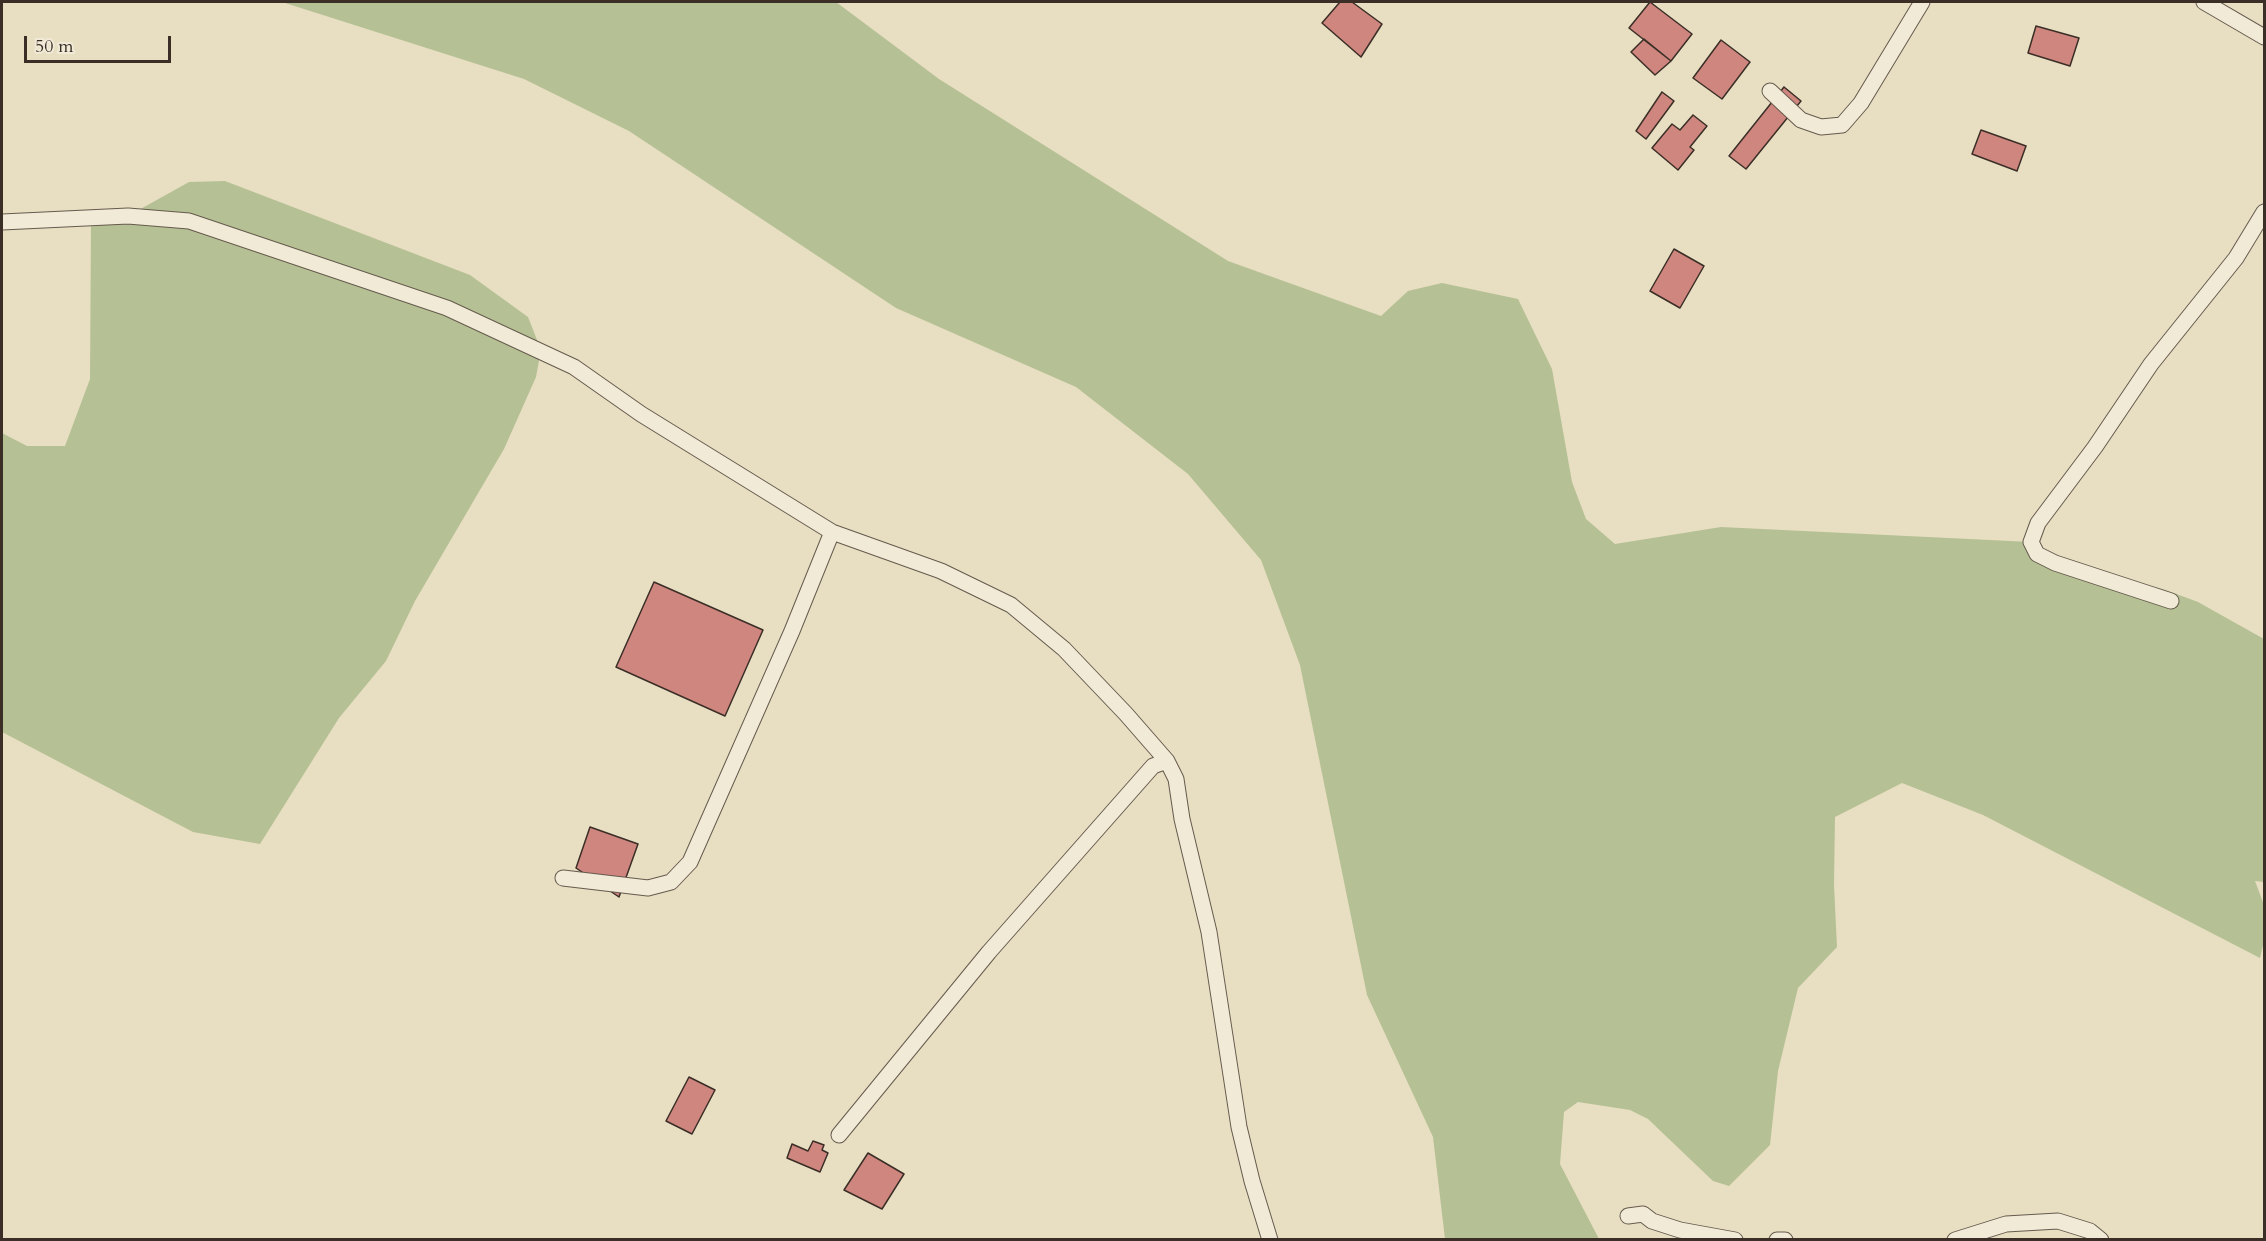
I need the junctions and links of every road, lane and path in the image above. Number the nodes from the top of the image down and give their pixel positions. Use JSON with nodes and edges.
{"nodes":[{"id":1,"x":1922,"y":2,"type":"edge"},
{"id":2,"x":2204,"y":2,"type":"edge"},
{"id":3,"x":2265,"y":37,"type":"edge"},
{"id":4,"x":1770,"y":91,"type":"dead end"},
{"id":5,"x":2265,"y":212,"type":"edge"},
{"id":6,"x":2,"y":222,"type":"edge"},
{"id":7,"x":832,"y":532,"type":"junction"},
{"id":8,"x":2171,"y":601,"type":"dead end"},
{"id":9,"x":1167,"y":761,"type":"junction"},
{"id":10,"x":563,"y":878,"type":"dead end"},
{"id":11,"x":839,"y":1136,"type":"dead end"},
{"id":12,"x":1628,"y":1216,"type":"dead end"},
{"id":13,"x":1270,"y":1239,"type":"edge"},
{"id":14,"x":1735,"y":1239,"type":"edge"},
{"id":15,"x":1777,"y":1239,"type":"edge"},
{"id":16,"x":1785,"y":1239,"type":"edge"},
{"id":17,"x":1955,"y":1239,"type":"edge"},
{"id":18,"x":2101,"y":1239,"type":"edge"}],
"edges":[{"from":1,"to":4,"type":"street"},
{"from":2,"to":3,"type":"street"},
{"from":5,"to":8,"type":"street"},
{"from":6,"to":7,"type":"street"},
{"from":7,"to":9,"type":"street"},
{"from":7,"to":10,"type":"street"},
{"from":9,"to":11,"type":"street"},
{"from":9,"to":13,"type":"street"},
{"from":12,"to":14,"type":"street"},
{"from":15,"to":16,"type":"street"},
{"from":17,"to":18,"type":"street"}]}
